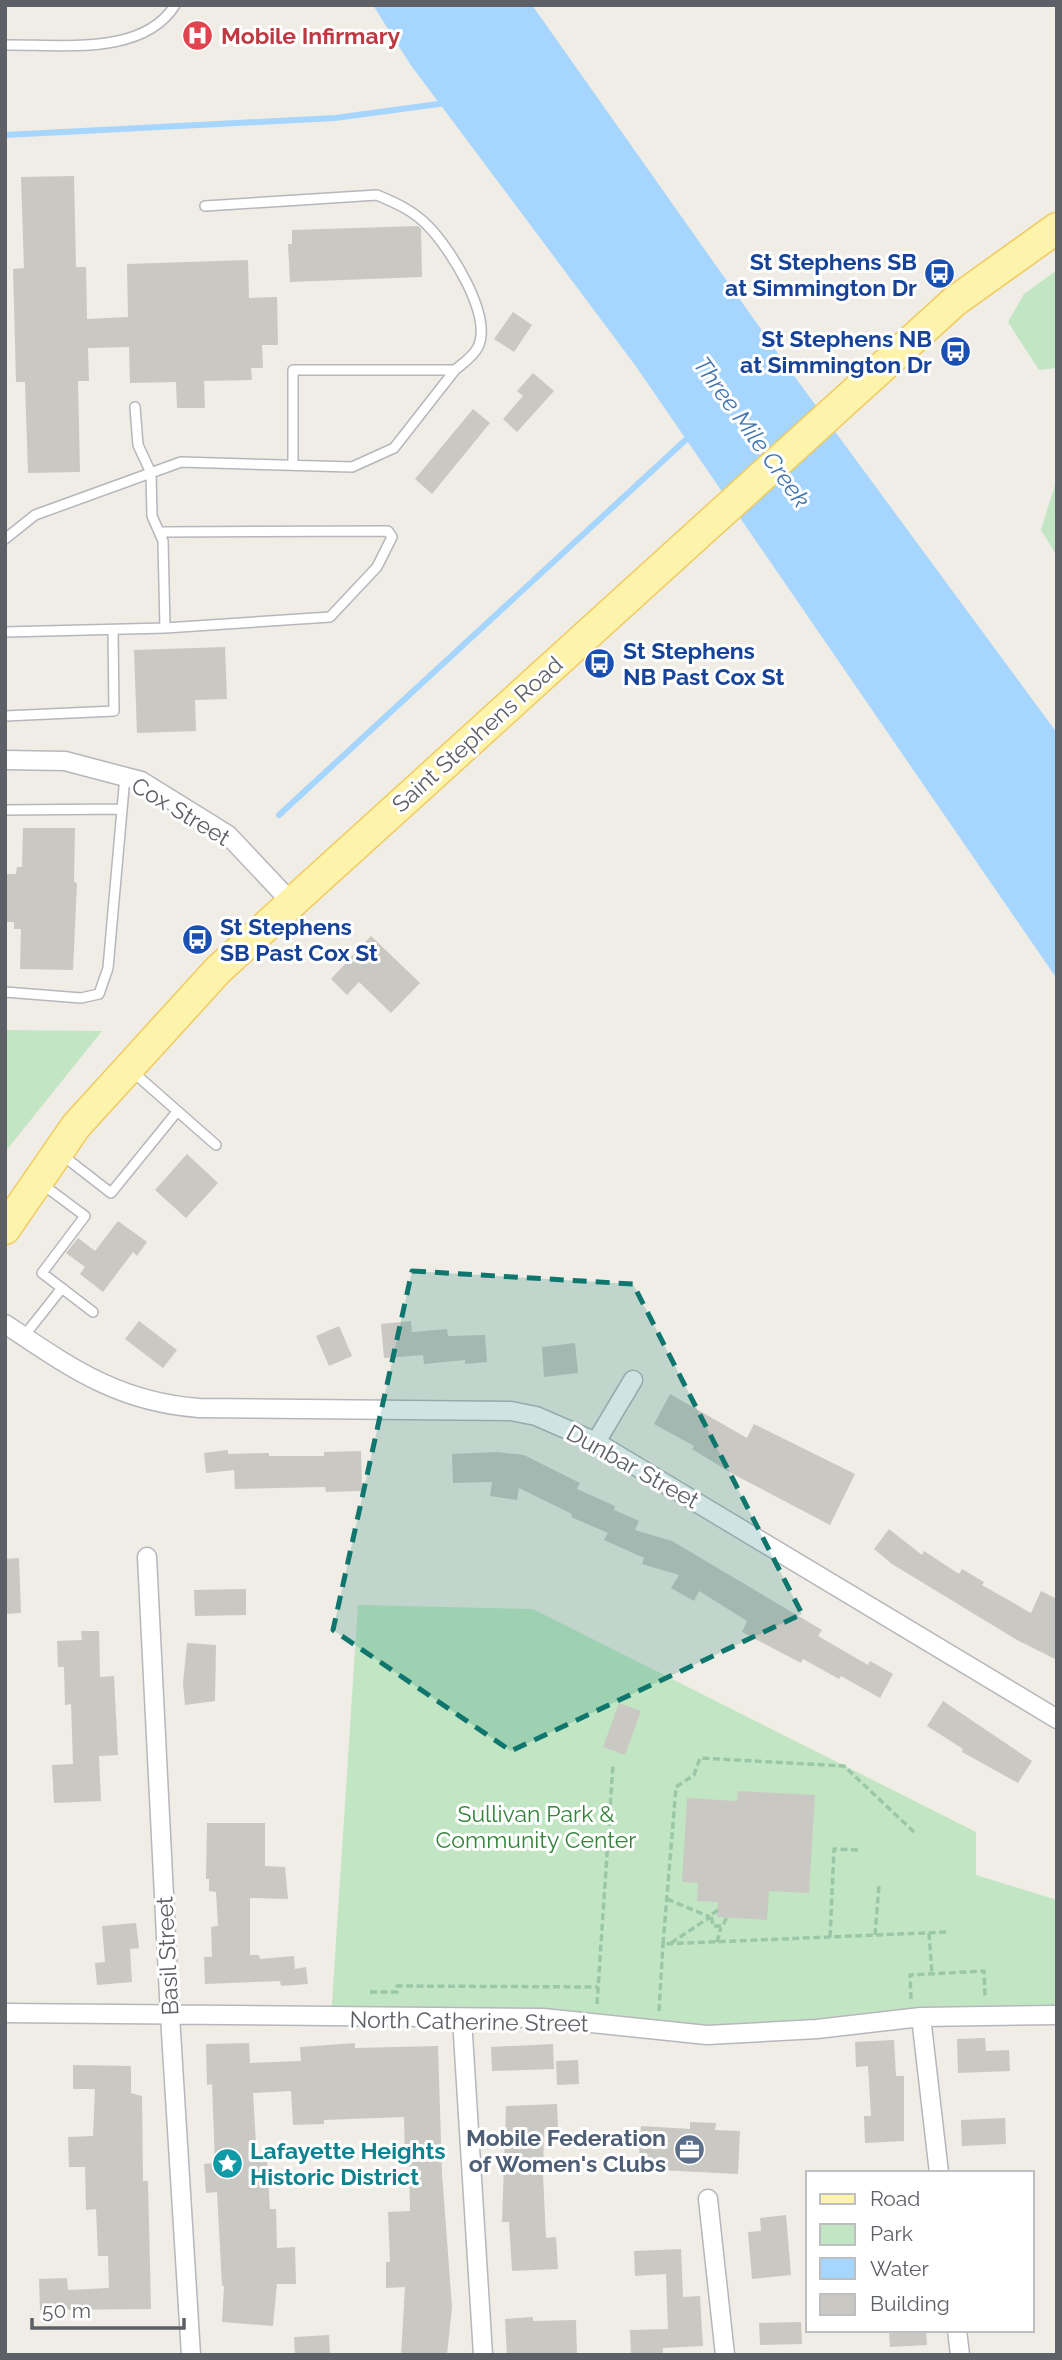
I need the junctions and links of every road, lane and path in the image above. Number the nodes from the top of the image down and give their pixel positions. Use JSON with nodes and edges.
{"nodes":[{"id":1,"x":175,"y":5,"type":"edge"},
{"id":2,"x":5,"y":46,"type":"edge"},
{"id":3,"x":205,"y":206,"type":"dead end"},
{"id":4,"x":1057,"y":228,"type":"edge"},
{"id":5,"x":455,"y":370,"type":"junction"},
{"id":6,"x":135,"y":407,"type":"dead end"},
{"id":7,"x":293,"y":465,"type":"junction"},
{"id":8,"x":151,"y":473,"type":"junction"},
{"id":9,"x":160,"y":533,"type":"junction"},
{"id":10,"x":5,"y":539,"type":"edge"},
{"id":11,"x":165,"y":628,"type":"junction"},
{"id":12,"x":113,"y":630,"type":"junction"},
{"id":13,"x":5,"y":632,"type":"edge"},
{"id":14,"x":5,"y":716,"type":"edge"},
{"id":15,"x":5,"y":760,"type":"edge"},
{"id":16,"x":125,"y":776,"type":"junction"},
{"id":17,"x":122,"y":809,"type":"junction"},
{"id":18,"x":5,"y":810,"type":"edge"},
{"id":19,"x":292,"y":902,"type":"junction"},
{"id":20,"x":5,"y":992,"type":"edge"},
{"id":21,"x":129,"y":1068,"type":"junction"},
{"id":22,"x":176,"y":1113,"type":"junction"},
{"id":23,"x":216,"y":1145,"type":"dead end"},
{"id":24,"x":58,"y":1152,"type":"junction"},
{"id":25,"x":38,"y":1181,"type":"junction"},
{"id":26,"x":5,"y":1229,"type":"edge"},
{"id":27,"x":62,"y":1288,"type":"junction"},
{"id":28,"x":93,"y":1312,"type":"dead end"},
{"id":29,"x":5,"y":1324,"type":"edge"},
{"id":30,"x":24,"y":1336,"type":"junction"},
{"id":31,"x":633,"y":1381,"type":"dead end"},
{"id":32,"x":596,"y":1442,"type":"junction"},
{"id":33,"x":147,"y":1557,"type":"dead end"},
{"id":34,"x":1057,"y":1719,"type":"edge"},
{"id":35,"x":612,"y":1764,"type":"dead end"},
{"id":36,"x":914,"y":1832,"type":"dead end"},
{"id":37,"x":860,"y":1850,"type":"dead end"},
{"id":38,"x":879,"y":1885,"type":"dead end"},
{"id":39,"x":667,"y":1899,"type":"junction"},
{"id":40,"x":718,"y":1910,"type":"dead end"},
{"id":41,"x":727,"y":1916,"type":"dead end"},
{"id":42,"x":710,"y":1917,"type":"junction"},
{"id":43,"x":721,"y":1927,"type":"junction"},
{"id":44,"x":947,"y":1932,"type":"dead end"},
{"id":45,"x":929,"y":1933,"type":"junction"},
{"id":46,"x":874,"y":1935,"type":"junction"},
{"id":47,"x":830,"y":1937,"type":"junction"},
{"id":48,"x":717,"y":1942,"type":"junction"},
{"id":49,"x":671,"y":1943,"type":"junction"},
{"id":50,"x":663,"y":1944,"type":"junction"},
{"id":51,"x":932,"y":1974,"type":"junction"},
{"id":52,"x":598,"y":1987,"type":"junction"},
{"id":53,"x":370,"y":1992,"type":"dead end"},
{"id":54,"x":985,"y":1996,"type":"dead end"},
{"id":55,"x":911,"y":2001,"type":"dead end"},
{"id":56,"x":597,"y":2004,"type":"dead end"},
{"id":57,"x":659,"y":2011,"type":"dead end"},
{"id":58,"x":5,"y":2013,"type":"edge"},
{"id":59,"x":1057,"y":2015,"type":"edge"},
{"id":60,"x":170,"y":2016,"type":"junction"},
{"id":61,"x":921,"y":2017,"type":"junction"},
{"id":62,"x":462,"y":2019,"type":"junction"},
{"id":63,"x":939,"y":2171,"type":"edge"},
{"id":64,"x":708,"y":2199,"type":"dead end"},
{"id":65,"x":957,"y":2332,"type":"edge"},
{"id":66,"x":191,"y":2355,"type":"edge"},
{"id":67,"x":483,"y":2355,"type":"edge"},
{"id":68,"x":725,"y":2355,"type":"edge"},
{"id":69,"x":960,"y":2355,"type":"edge"}],
"edges":[{"from":1,"to":2,"type":"lane"},
{"from":3,"to":5,"type":"lane"},
{"from":4,"to":19,"type":"main road","name":"Saint Stephens Road"},
{"from":5,"to":7,"type":"lane"},
{"from":5,"to":7,"type":"lane"},
{"from":6,"to":8,"type":"lane"},
{"from":7,"to":8,"type":"lane"},
{"from":8,"to":9,"type":"lane"},
{"from":8,"to":10,"type":"lane"},
{"from":9,"to":11,"type":"lane"},
{"from":9,"to":11,"type":"lane"},
{"from":11,"to":12,"type":"lane"},
{"from":12,"to":13,"type":"lane"},
{"from":12,"to":14,"type":"lane"},
{"from":15,"to":16,"type":"street","name":"Cox Street"},
{"from":16,"to":17,"type":"lane"},
{"from":16,"to":19,"type":"street","name":"Cox Street"},
{"from":17,"to":18,"type":"lane"},
{"from":17,"to":20,"type":"lane"},
{"from":19,"to":21,"type":"main road","name":"Saint Stephens Road"},
{"from":21,"to":22,"type":"lane"},
{"from":21,"to":24,"type":"main road","name":"Saint Stephens Road"},
{"from":22,"to":23,"type":"lane"},
{"from":22,"to":24,"type":"lane"},
{"from":24,"to":25,"type":"main road","name":"Saint Stephens Road"},
{"from":25,"to":26,"type":"main road","name":"Saint Stephens Road"},
{"from":25,"to":27,"type":"lane"},
{"from":27,"to":28,"type":"lane"},
{"from":27,"to":30,"type":"lane"},
{"from":29,"to":30,"type":"street","name":"Dunbar Street"},
{"from":30,"to":32,"type":"street","name":"Dunbar Street"},
{"from":31,"to":32,"type":"street"},
{"from":32,"to":34,"type":"street","name":"Dunbar Street"},
{"from":33,"to":60,"type":"street","name":"Basil Street"},
{"from":35,"to":52,"type":"path"},
{"from":36,"to":39,"type":"path"},
{"from":37,"to":47,"type":"path"},
{"from":38,"to":46,"type":"path"},
{"from":39,"to":42,"type":"path"},
{"from":39,"to":50,"type":"path"},
{"from":40,"to":42,"type":"path"},
{"from":41,"to":43,"type":"path"},
{"from":42,"to":43,"type":"path"},
{"from":42,"to":49,"type":"path"},
{"from":43,"to":48,"type":"path"},
{"from":44,"to":45,"type":"path"},
{"from":45,"to":46,"type":"path"},
{"from":45,"to":51,"type":"path"},
{"from":46,"to":47,"type":"path"},
{"from":47,"to":48,"type":"path"},
{"from":48,"to":49,"type":"path"},
{"from":49,"to":50,"type":"path"},
{"from":50,"to":57,"type":"path"},
{"from":51,"to":54,"type":"path"},
{"from":51,"to":55,"type":"path"},
{"from":52,"to":53,"type":"path"},
{"from":52,"to":56,"type":"path"},
{"from":58,"to":60,"type":"street","name":"North Catherine Street"},
{"from":59,"to":61,"type":"street","name":"North Catherine Street"},
{"from":60,"to":62,"type":"street","name":"North Catherine Street"},
{"from":60,"to":66,"type":"street","name":"Basil Street"},
{"from":61,"to":62,"type":"street","name":"North Catherine Street"},
{"from":61,"to":63,"type":"street"},
{"from":62,"to":67,"type":"street"},
{"from":64,"to":68,"type":"street"},
{"from":65,"to":69,"type":"street"}]}
